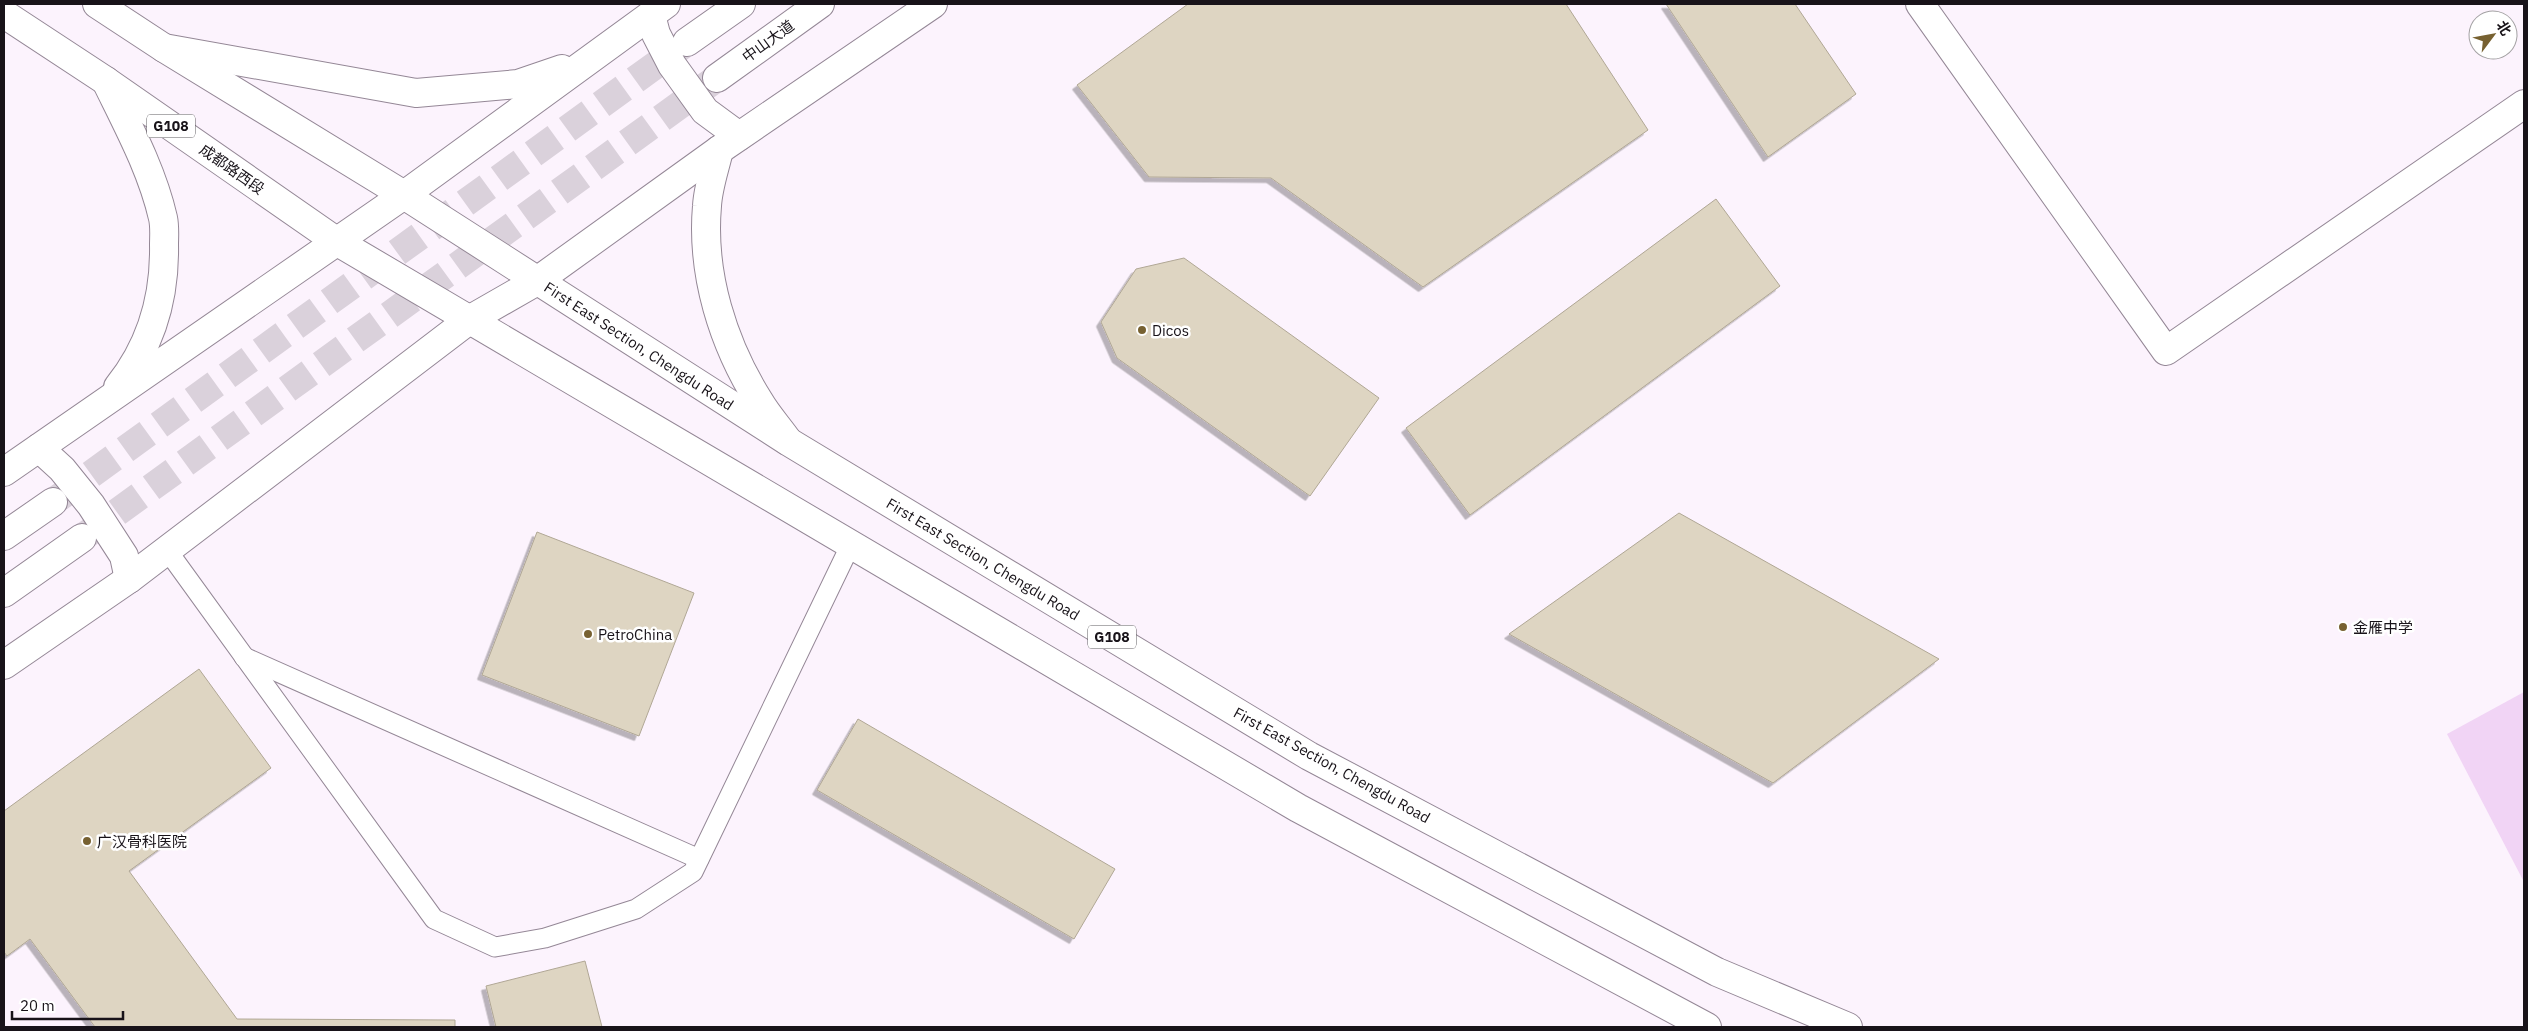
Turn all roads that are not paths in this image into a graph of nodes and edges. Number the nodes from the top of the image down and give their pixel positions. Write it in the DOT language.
graph roads {
  1 [pos="97,4"];
  2 [pos="740,4"];
  3 [pos="820,4"];
  4 [pos="933,4"];
  5 [pos="1920,4"];
  6 [pos="658,9"];
  7 [pos="4,14"];
  8 [pos="687,42"];
  9 [pos="164,48"];
  10 [pos="591,58"];
  11 [pos="717,78"];
  12 [pos="106,81"];
  13 [pos="2524,104"];
  14 [pos="729,143"];
  15 [pos="404,195"];
  16 [pos="336,241"];
  17 [pos="537,280"];
  18 [pos="469,320"];
  19 [pos="108,400"];
  20 [pos="789,442"];
  21 [pos="39,448"];
  22 [pos="4,472"];
  23 [pos="53,502"];
  24 [pos="4,536"];
  25 [pos="82,538"];
  26 [pos="851,544"];
  27 [pos="167,550"];
  28 [pos="130,579"];
  29 [pos="4,592"];
  30 [pos="243,656"];
  31 [pos="4,666"];
  32 [pos="699,859"];
  33 [pos="1707,1027"];
  34 [pos="1848,1027"];
  1 -- 9 [label="main road, G108"];
  2 -- 8 [label="main road"];
  3 -- 11 [label="main road, 中山大道"];
  4 -- 14 [label="main road"];
  5 -- 13 [label="main road"];
  6 -- 10 [label="main road"];
  6 -- 14 [label="main road"];
  7 -- 12 [label="main road, 成都路西段 / G108"];
  9 -- 10 [label="main road"];
  9 -- 15 [label="main road, G108"];
  10 -- 15 [label="main road"];
  12 -- 16 [label="main road, 成都路西段 / G108"];
  12 -- 19 [label="main road"];
  14 -- 17 [label="main road"];
  14 -- 20 [label="main road"];
  15 -- 16 [label="main road"];
  15 -- 17 [label="main road, First East Section, Chengdu Road / G108"];
  16 -- 18 [label="main road, G108"];
  16 -- 19 [label="main road"];
  17 -- 18 [label="main road"];
  17 -- 20 [label="main road, First East Section, Chengdu Road / G108"];
  18 -- 26 [label="main road, G108"];
  18 -- 27 [label="main road"];
  19 -- 21 [label="main road"];
  20 -- 34 [label="main road, First East Section, Chengdu Road / G108"];
  21 -- 22 [label="main road"];
  21 -- 28 [label="main road"];
  23 -- 24 [label="main road"];
  25 -- 29 [label="main road"];
  26 -- 32 [label="lane"];
  26 -- 33 [label="main road, G108"];
  27 -- 28 [label="main road"];
  27 -- 30 [label="lane"];
  28 -- 31 [label="main road"];
  30 -- 32 [label="lane"];
  30 -- 32 [label="lane"];
}
